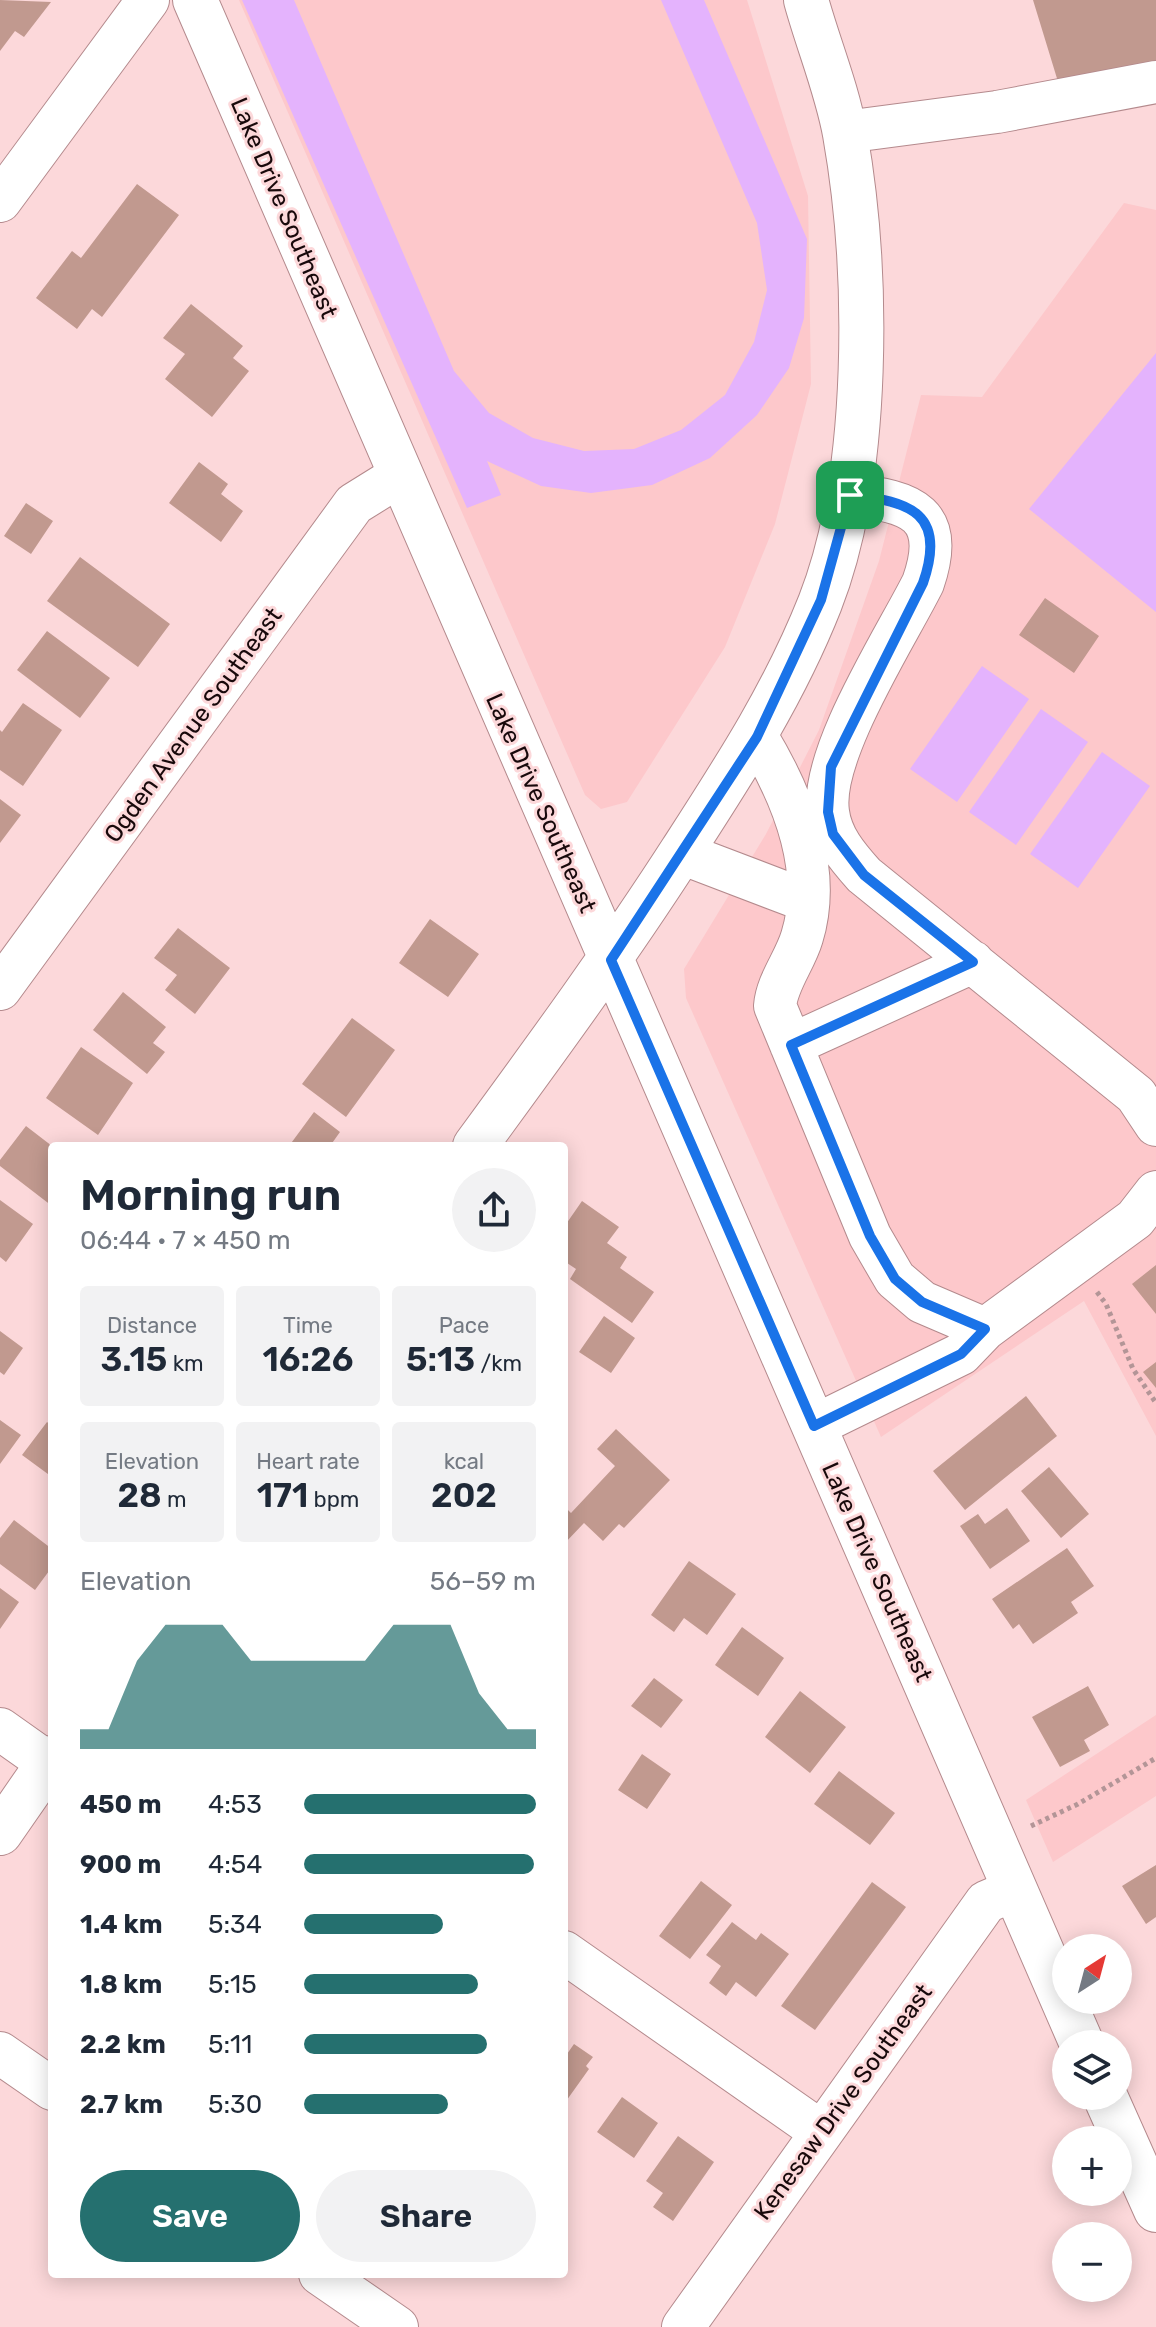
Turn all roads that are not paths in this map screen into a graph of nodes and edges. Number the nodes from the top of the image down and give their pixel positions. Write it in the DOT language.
graph roads {
  1 [pos="148,0"];
  2 [pos="195,0"];
  3 [pos="806,0"];
  4 [pos="1156,82"];
  5 [pos="845,132"];
  6 [pos="0,201"];
  7 [pos="399,476"];
  8 [pos="850,495"];
  9 [pos="757,737"];
  10 [pos="681,853"];
  11 [pos="807,901"];
  12 [pos="611,960"];
  13 [pos="973,962"];
  14 [pos="0,989"];
  15 [pos="791,1045"];
  16 [pos="1156,1125"];
  17 [pos="478,1142"];
  18 [pos="1156,1192"];
  19 [pos="985,1329"];
  20 [pos="814,1426"];
  21 [pos="0,1729"];
  22 [pos="48,1760"];
  23 [pos="48,1764"];
  24 [pos="0,1833"];
  25 [pos="1014,1890"];
  26 [pos="568,1955"];
  27 [pos="1076,2030"];
  28 [pos="0,2053"];
  29 [pos="48,2086"];
  30 [pos="1111,2110"];
  31 [pos="820,2131"];
  32 [pos="1156,2210"];
  33 [pos="326,2278"];
  34 [pos="397,2327"];
  35 [pos="683,2327"];
  1 -- 6 [label="street"];
  2 -- 7 [label="main road, Lake Drive Southeast"];
  3 -- 5 [label="main road"];
  4 -- 5 [label="street"];
  5 -- 8 [label="main road"];
  7 -- 12 [label="main road, Lake Drive Southeast"];
  7 -- 14 [label="street, Ogden Avenue Southeast"];
  8 -- 9 [label="main road"];
  8 -- 13 [label="street"];
  9 -- 10 [label="main road"];
  9 -- 11 [label="street"];
  10 -- 11 [label="street"];
  10 -- 12 [label="main road"];
  11 -- 15 [label="street"];
  12 -- 17 [label="main road"];
  12 -- 20 [label="main road, Lake Drive Southeast"];
  13 -- 15 [label="street"];
  13 -- 16 [label="street"];
  15 -- 19 [label="street"];
  18 -- 19 [label="street"];
  19 -- 20 [label="street"];
  20 -- 25 [label="main road, Lake Drive Southeast"];
  21 -- 22 [label="street"];
  23 -- 24 [label="main road"];
  25 -- 27 [label="main road, Lake Drive Southeast"];
  25 -- 31 [label="street, Kenesaw Drive Southeast"];
  26 -- 31 [label="street"];
  28 -- 29 [label="street"];
  30 -- 32 [label="main road"];
  31 -- 35 [label="street, Kenesaw Drive Southeast"];
  33 -- 34 [label="street"];
}
